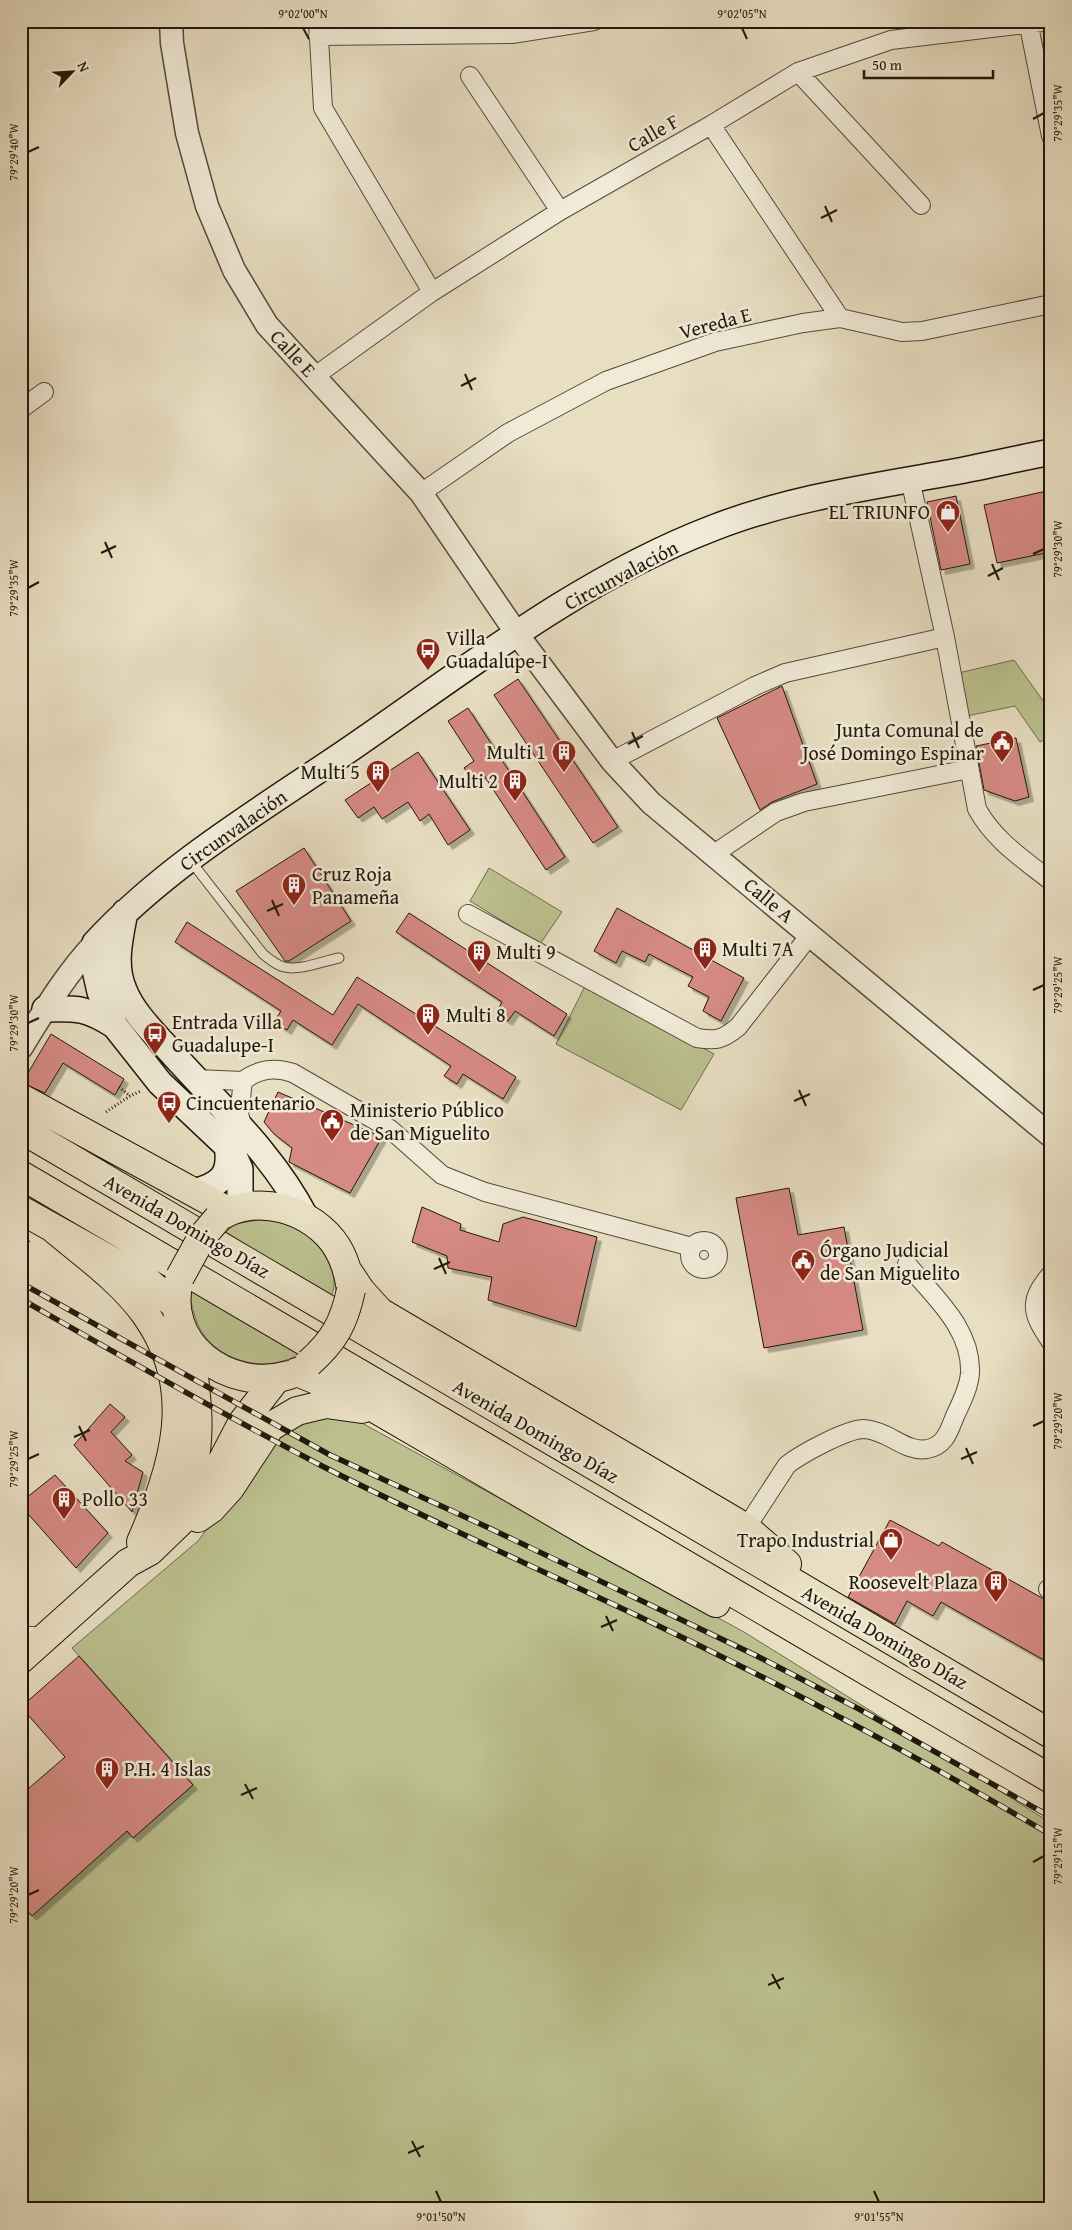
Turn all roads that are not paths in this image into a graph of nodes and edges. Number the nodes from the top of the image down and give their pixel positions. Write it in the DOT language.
graph roads {
  1 [pos="171,21"];
  2 [pos="594,21"];
  3 [pos="1028,22"];
  4 [pos="1051,22"];
  5 [pos="318,29"];
  6 [pos="798,72"];
  7 [pos="470,76"];
  8 [pos="711,125"];
  9 [pos="1051,136"];
  10 [pos="921,205"];
  11 [pos="560,211"];
  12 [pos="432,292"];
  13 [pos="1051,304"];
  14 [pos="840,318"];
  15 [pos="315,376"];
  16 [pos="44,392"];
  17 [pos="21,409"];
  18 [pos="1051,452"];
  19 [pos="910,479"];
  20 [pos="421,493"];
  21 [pos="518,634"];
  22 [pos="945,637"];
  23 [pos="612,761"];
  24 [pos="969,769"];
  25 [pos="714,854"];
  26 [pos="190,860"];
  27 [pos="1051,881"];
  28 [pos="125,912"];
  29 [pos="468,914"];
  30 [pos="810,935"];
  31 [pos="95,943"];
  32 [pos="339,958"];
  33 [pos="45,1009"];
  34 [pos="115,1026"];
  35 [pos="21,1048"];
  36 [pos="196,1079"];
  37 [pos="243,1081"];
  38 [pos="21,1098"];
  39 [pos="21,1129"];
  40 [pos="235,1136"];
  41 [pos="1051,1136"];
  42 [pos="21,1175"];
  43 [pos="192,1192"];
  44 [pos="21,1210"];
  45 [pos="229,1212"];
  46 [pos="306,1218"];
  47 [pos="54,1229"];
  48 [pos="692,1246"];
  49 [pos="907,1264"];
  50 [pos="1051,1274"];
  51 [pos="350,1282"];
  52 [pos="176,1306"];
  53 [pos="1051,1342"];
  54 [pos="190,1343"];
  55 [pos="294,1371"];
  56 [pos="391,1419"];
  57 [pos="746,1528"];
  58 [pos="140,1552"];
  59 [pos="837,1608"];
  60 [pos="21,1631"];
  61 [pos="52,1632"];
  62 [pos="21,1659"];
  63 [pos="898,1688"];
  64 [pos="1051,1734"];
  65 [pos="1051,1779"];
  1 -- 15 [label="street, Calle E"];
  2 -- 5 [label="street"];
  3 -- 4 [label="street, Calle F"];
  3 -- 6 [label="street, Calle F"];
  3 -- 9 [label="street"];
  5 -- 12 [label="street"];
  6 -- 8 [label="street, Calle F"];
  6 -- 10 [label="street"];
  7 -- 11 [label="street"];
  8 -- 11 [label="street, Calle F"];
  8 -- 14 [label="street"];
  11 -- 12 [label="street, Calle F"];
  12 -- 15 [label="street, Calle F"];
  13 -- 14 [label="street, Vereda E"];
  14 -- 20 [label="street, Vereda E"];
  15 -- 20 [label="street, Calle E"];
  16 -- 17 [label="street"];
  18 -- 19 [label="main road, Circunvalación"];
  19 -- 21 [label="main road, Circunvalación"];
  19 -- 22 [label="street"];
  20 -- 21 [label="street, Calle E"];
  21 -- 23 [label="street, Calle A"];
  21 -- 26 [label="main road, Circunvalación"];
  22 -- 23 [label="street"];
  22 -- 24 [label="street"];
  23 -- 25 [label="street, Calle A"];
  24 -- 25 [label="street"];
  24 -- 27 [label="street"];
  25 -- 30 [label="street, Calle A"];
  26 -- 28 [label="main road, Circunvalación"];
  26 -- 32 [label="lane"];
  28 -- 31 [label="main road, Circunvalación"];
  28 -- 36 [label="main road"];
  29 -- 30 [label="street"];
  30 -- 41 [label="street, Calle A"];
  31 -- 33 [label="street, Circunvalación"];
  31 -- 34 [label="main road"];
  33 -- 34 [label="main road"];
  33 -- 35 [label="street, Circunvalación"];
  34 -- 40 [label="main road"];
  36 -- 37 [label="street"];
  36 -- 40 [label="main road"];
  37 -- 40 [label="street"];
  37 -- 48 [label="street"];
  38 -- 43 [label="main road"];
  39 -- 59 [label="main road, Avenida Domingo Díaz"];
  40 -- 43 [label="main road"];
  40 -- 45 [label="main road"];
  40 -- 46 [label="main road"];
  42 -- 63 [label="main road, Avenida Domingo Díaz"];
  43 -- 45 [label="main road"];
  44 -- 47 [label="main road"];
  45 -- 46 [label="main road"];
  45 -- 52 [label="main road, bridge"];
  46 -- 51 [label="main road"];
  47 -- 52 [label="main road"];
  47 -- 58 [label="main road"];
  49 -- 57 [label="street"];
  50 -- 53 [label="street"];
  51 -- 55 [label="main road, bridge"];
  51 -- 57 [label="main road"];
  52 -- 54 [label="main road"];
  54 -- 55 [label="main road"];
  54 -- 58 [label="main road"];
  55 -- 56 [label="main road"];
  55 -- 58 [label="main road"];
  56 -- 58 [label="main road"];
  56 -- 63 [label="main road"];
  57 -- 59 [label="main road"];
  58 -- 61 [label="main road"];
  59 -- 64 [label="main road, Avenida Domingo Díaz"];
  60 -- 61 [label="lane"];
  61 -- 62 [label="main road"];
  63 -- 65 [label="main road, Avenida Domingo Díaz"];
}
